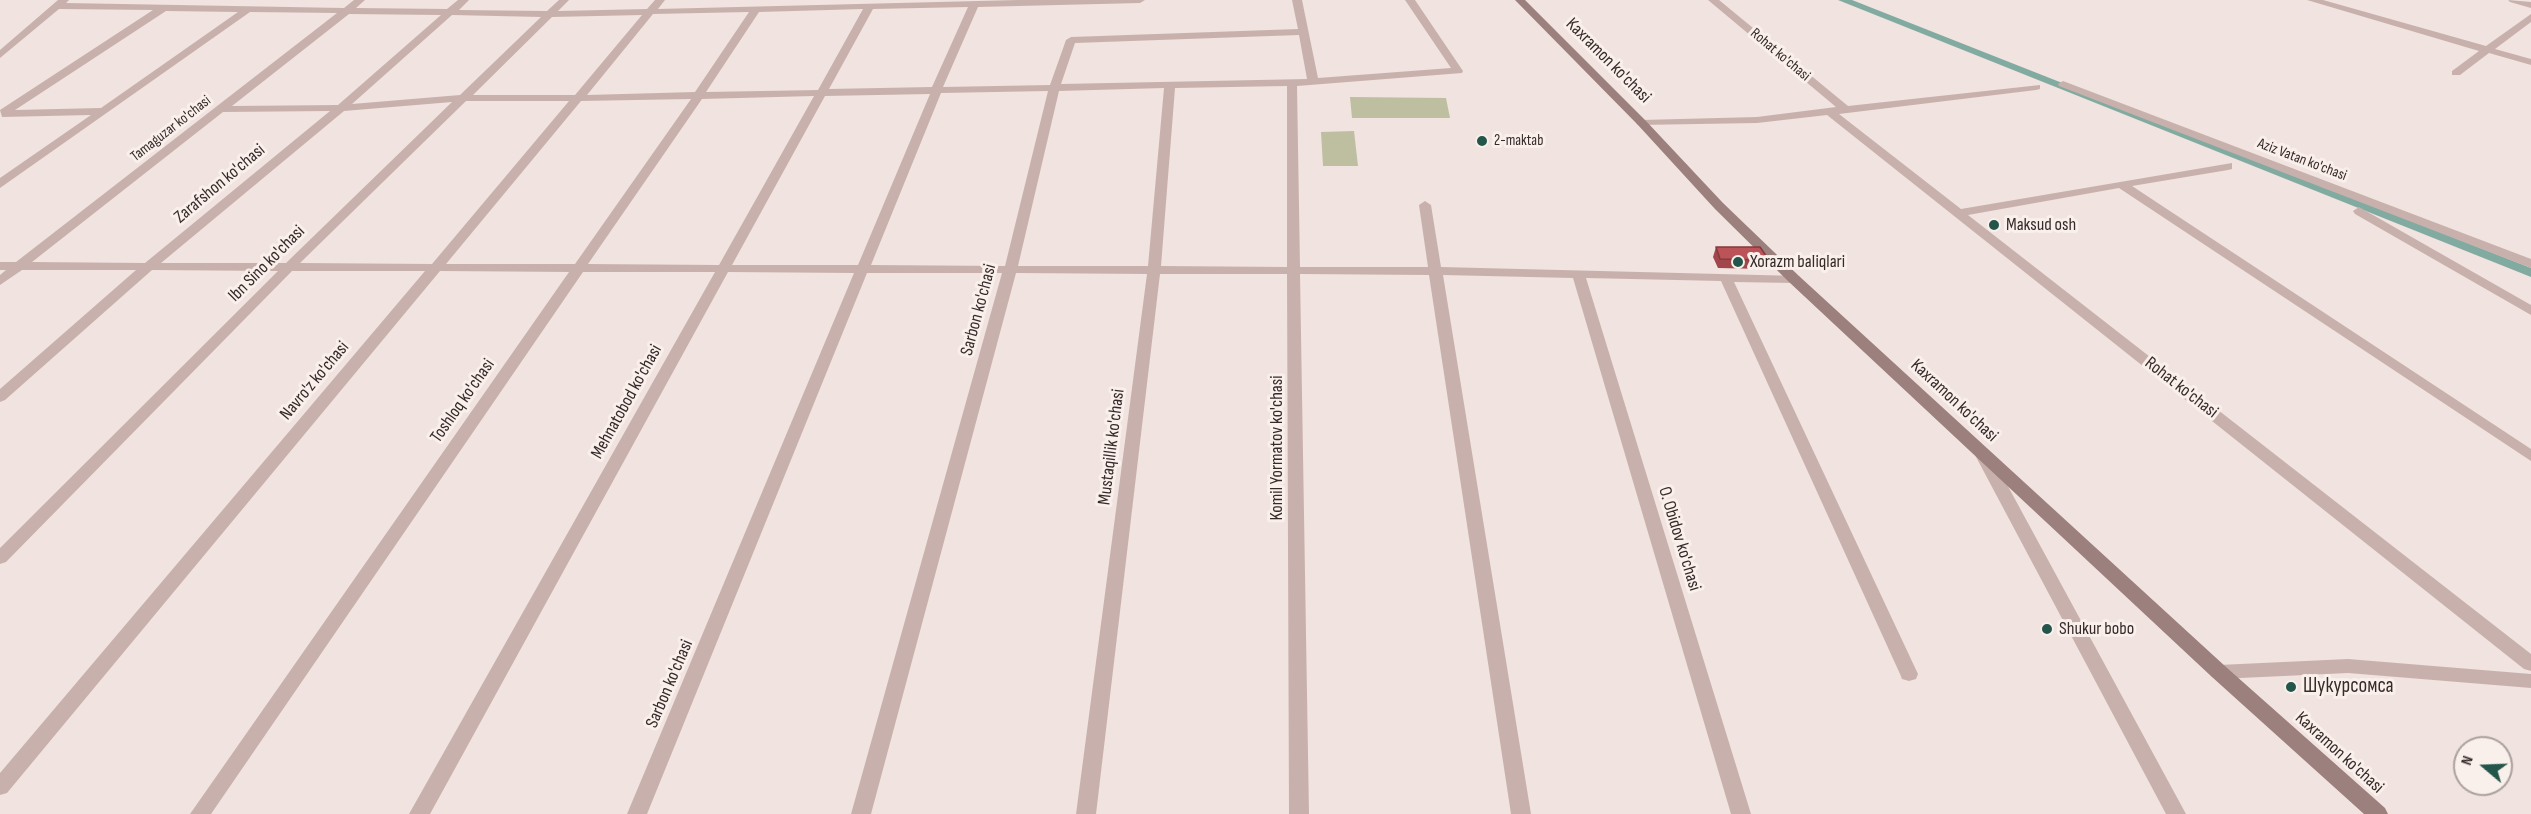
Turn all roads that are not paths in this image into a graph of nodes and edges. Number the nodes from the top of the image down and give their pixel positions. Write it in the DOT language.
graph roads {
  1 [pos="360,0"];
  2 [pos="464,0"];
  3 [pos="564,0"];
  4 [pos="660,0"];
  5 [pos="1140,0"];
  6 [pos="1297,0"];
  7 [pos="1410,0"];
  8 [pos="1520,0"];
  9 [pos="1713,0"];
  10 [pos="2312,0"];
  11 [pos="2513,0"];
  12 [pos="61,3"];
  13 [pos="974,4"];
  14 [pos="2531,5"];
  15 [pos="165,8"];
  16 [pos="869,8"];
  17 [pos="248,9"];
  18 [pos="756,9"];
  19 [pos="347,10"];
  20 [pos="650,12"];
  21 [pos="451,13"];
  22 [pos="550,14"];
  23 [pos="2531,17"];
  24 [pos="1304,32"];
  25 [pos="2487,49"];
  26 [pos="0,55"];
  27 [pos="2531,62"];
  28 [pos="2456,74"];
  29 [pos="1292,82"];
  30 [pos="1313,82"];
  31 [pos="2063,84"];
  32 [pos="1170,85"];
  33 [pos="1055,86"];
  34 [pos="2036,87"];
  35 [pos="937,89"];
  36 [pos="823,91"];
  37 [pos="699,95"];
  38 [pos="465,98"];
  39 [pos="580,98"];
  40 [pos="341,108"];
  41 [pos="222,109"];
  42 [pos="103,111"];
  43 [pos="1847,111"];
  44 [pos="1831,113"];
  45 [pos="1,114"];
  46 [pos="1642,123"];
  47 [pos="2228,166"];
  48 [pos="0,184"];
  49 [pos="2122,185"];
  50 [pos="1425,205"];
  51 [pos="2359,211"];
  52 [pos="1957,213"];
  53 [pos="2531,264"];
  54 [pos="0,266"];
  55 [pos="19,266"];
  56 [pos="290,266"];
  57 [pos="148,267"];
  58 [pos="436,267"];
  59 [pos="580,267"];
  60 [pos="724,269"];
  61 [pos="863,270"];
  62 [pos="1010,270"];
  63 [pos="1154,271"];
  64 [pos="1435,271"];
  65 [pos="1295,272"];
  66 [pos="1579,276"];
  67 [pos="1726,278"];
  68 [pos="1794,279"];
  69 [pos="0,281"];
  70 [pos="2531,311"];
  71 [pos="0,397"];
  72 [pos="1983,454"];
  73 [pos="2531,456"];
  74 [pos="0,558"];
  75 [pos="2531,664"];
  76 [pos="2219,672"];
  77 [pos="1909,674"];
  78 [pos="2531,681"];
  79 [pos="0,787"];
  80 [pos="200,814"];
  81 [pos="419,814"];
  82 [pos="637,814"];
  83 [pos="861,814"];
  84 [pos="1086,814"];
  85 [pos="1299,814"];
  86 [pos="1521,814"];
  87 [pos="1740,814"];
  88 [pos="2176,814"];
  89 [pos="2378,814"];
  1 -- 19 [label="street, Tamaguzar ko'chasi"];
  2 -- 21 [label="street, Zarafshon ko'chasi"];
  3 -- 22 [label="street, Ibn Sino ko'chasi"];
  4 -- 20 [label="street, Navro'z ko'chasi"];
  5 -- 13 [label="street"];
  6 -- 24 [label="street"];
  7 -- 30 [label="street"];
  8 -- 46 [label="street, Kaxramon ko'chasi"];
  9 -- 43 [label="street, Rohat ko'chasi"];
  10 -- 25 [label="street"];
  11 -- 14 [label="street"];
  12 -- 15 [label="street"];
  12 -- 26 [label="street"];
  13 -- 16 [label="street"];
  13 -- 35 [label="street, Sarbon ko'chasi"];
  15 -- 17 [label="street"];
  15 -- 45 [label="street"];
  16 -- 18 [label="street"];
  16 -- 36 [label="street, Mehnatobod ko'chasi"];
  17 -- 19 [label="street"];
  17 -- 42 [label="street"];
  18 -- 20 [label="street"];
  18 -- 37 [label="street, Toshloq ko'chasi"];
  19 -- 21 [label="street"];
  19 -- 41 [label="street, Tamaguzar ko'chasi"];
  20 -- 22 [label="street"];
  20 -- 39 [label="street, Navro'z ko'chasi"];
  21 -- 22 [label="street"];
  21 -- 40 [label="street, Zarafshon ko'chasi"];
  22 -- 38 [label="street, Ibn Sino ko'chasi"];
  23 -- 25 [label="street"];
  24 -- 30 [label="street"];
  24 -- 33 [label="street, Sarbon ko'chasi"];
  25 -- 27 [label="street"];
  25 -- 28 [label="street"];
  29 -- 30 [label="street"];
  29 -- 32 [label="street"];
  29 -- 65 [label="street, Komil Yormatov ko'chasi"];
  31 -- 53 [label="street, Aziz Vatan ko'chasi"];
  32 -- 33 [label="street"];
  32 -- 63 [label="street, Mustaqillik ko'chasi"];
  33 -- 35 [label="street"];
  33 -- 62 [label="street, Sarbon ko'chasi"];
  34 -- 43 [label="street"];
  35 -- 36 [label="street"];
  35 -- 61 [label="street, Sarbon ko'chasi"];
  36 -- 37 [label="street"];
  36 -- 60 [label="street, Mehnatobod ko'chasi"];
  37 -- 39 [label="street"];
  37 -- 59 [label="street, Toshloq ko'chasi"];
  38 -- 39 [label="street"];
  38 -- 40 [label="street"];
  38 -- 56 [label="street, Ibn Sino ko'chasi"];
  39 -- 58 [label="street, Navro'z ko'chasi"];
  40 -- 41 [label="street"];
  40 -- 57 [label="street, Zarafshon ko'chasi"];
  41 -- 55 [label="street, Tamaguzar ko'chasi"];
  42 -- 45 [label="street"];
  42 -- 48 [label="street"];
  43 -- 44 [label="street"];
  44 -- 46 [label="street"];
  44 -- 52 [label="street, Rohat ko'chasi"];
  46 -- 68 [label="street, Kaxramon ko'chasi"];
  47 -- 49 [label="street"];
  49 -- 52 [label="street"];
  49 -- 73 [label="street"];
  50 -- 64 [label="street"];
  51 -- 70 [label="street"];
  52 -- 75 [label="street, Rohat ko'chasi"];
  54 -- 55 [label="street"];
  55 -- 57 [label="street"];
  55 -- 69 [label="street, Tamaguzar ko'chasi"];
  56 -- 57 [label="street"];
  56 -- 58 [label="street"];
  56 -- 74 [label="street, Ibn Sino ko'chasi"];
  57 -- 71 [label="street, Zarafshon ko'chasi"];
  58 -- 59 [label="street"];
  58 -- 79 [label="street, Navro'z ko'chasi"];
  59 -- 60 [label="street"];
  59 -- 80 [label="street, Toshloq ko'chasi"];
  60 -- 61 [label="street"];
  60 -- 81 [label="street, Mehnatobod ko'chasi"];
  61 -- 62 [label="street"];
  61 -- 82 [label="street, Sarbon ko'chasi"];
  62 -- 63 [label="street"];
  62 -- 83 [label="street, Sarbon ko'chasi"];
  63 -- 65 [label="street"];
  63 -- 84 [label="street, Mustaqillik ko'chasi"];
  64 -- 65 [label="street"];
  64 -- 66 [label="street"];
  64 -- 86 [label="street"];
  65 -- 85 [label="street, Komil Yormatov ko'chasi"];
  66 -- 67 [label="street"];
  66 -- 87 [label="street, O. Obidov ko'chasi"];
  67 -- 68 [label="street"];
  67 -- 77 [label="street"];
  68 -- 72 [label="street, Kaxramon ko'chasi"];
  72 -- 76 [label="street, Kaxramon ko'chasi"];
  72 -- 88 [label="street"];
  76 -- 78 [label="street"];
  76 -- 89 [label="street, Kaxramon ko'chasi"];
}
